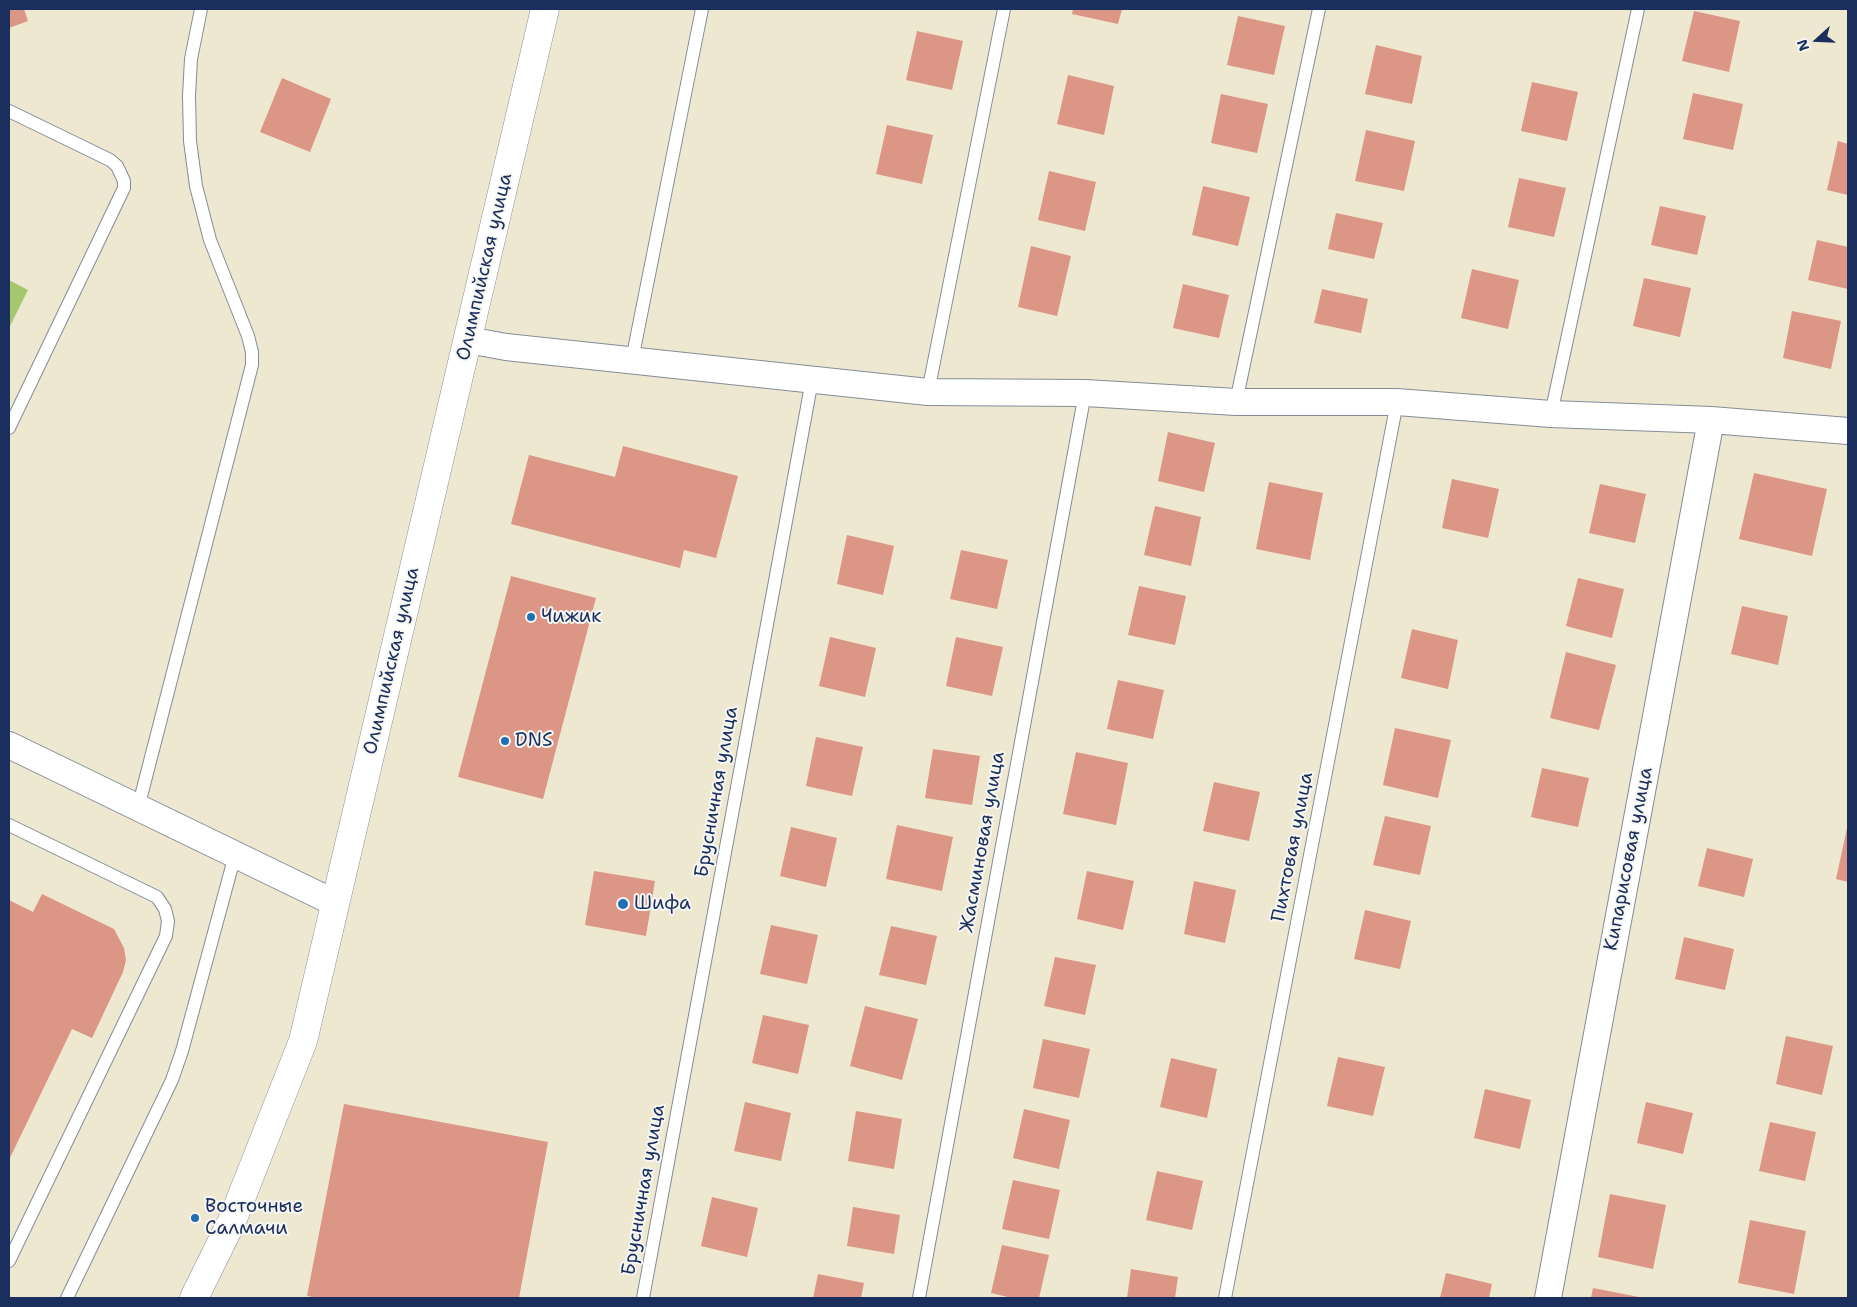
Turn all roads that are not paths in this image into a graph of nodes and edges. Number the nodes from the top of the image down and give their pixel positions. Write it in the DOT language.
graph roads {
  1 [pos="201,9"];
  2 [pos="545,9"];
  3 [pos="702,9"];
  4 [pos="1004,9"];
  5 [pos="1319,9"];
  6 [pos="1638,9"];
  7 [pos="9,111"];
  8 [pos="468,340"];
  9 [pos="632,360"];
  10 [pos="812,380"];
  11 [pos="928,392"];
  12 [pos="1085,393"];
  13 [pos="1236,402"];
  14 [pos="1397,402"];
  15 [pos="1551,414"];
  16 [pos="1711,420"];
  17 [pos="9,428"];
  18 [pos="1848,431"];
  19 [pos="9,746"];
  20 [pos="138,808"];
  21 [pos="9,825"];
  22 [pos="235,855"];
  23 [pos="335,903"];
  24 [pos="9,1261"];
  25 [pos="67,1298"];
  26 [pos="194,1298"];
  27 [pos="643,1298"];
  28 [pos="919,1298"];
  29 [pos="1225,1298"];
  30 [pos="1548,1298"];
  1 -- 20 [label="lane"];
  2 -- 8 [label="street, Олимпийская улица"];
  3 -- 9 [label="lane"];
  4 -- 11 [label="lane"];
  5 -- 13 [label="lane"];
  6 -- 15 [label="lane"];
  7 -- 17 [label="lane"];
  8 -- 9 [label="street"];
  8 -- 23 [label="street, Олимпийская улица"];
  9 -- 10 [label="street"];
  10 -- 11 [label="street"];
  10 -- 27 [label="lane, Брусничная улица"];
  11 -- 12 [label="street"];
  12 -- 13 [label="street"];
  12 -- 28 [label="lane, Жасминовая улица"];
  13 -- 14 [label="street"];
  14 -- 15 [label="street"];
  14 -- 29 [label="lane, Пихтовая улица"];
  15 -- 16 [label="street"];
  16 -- 18 [label="street"];
  16 -- 30 [label="street, Кипарисовая улица"];
  19 -- 20 [label="street"];
  20 -- 22 [label="street"];
  21 -- 24 [label="lane"];
  22 -- 23 [label="street"];
  22 -- 25 [label="lane"];
  23 -- 26 [label="street, Олимпийская улица"];
}
